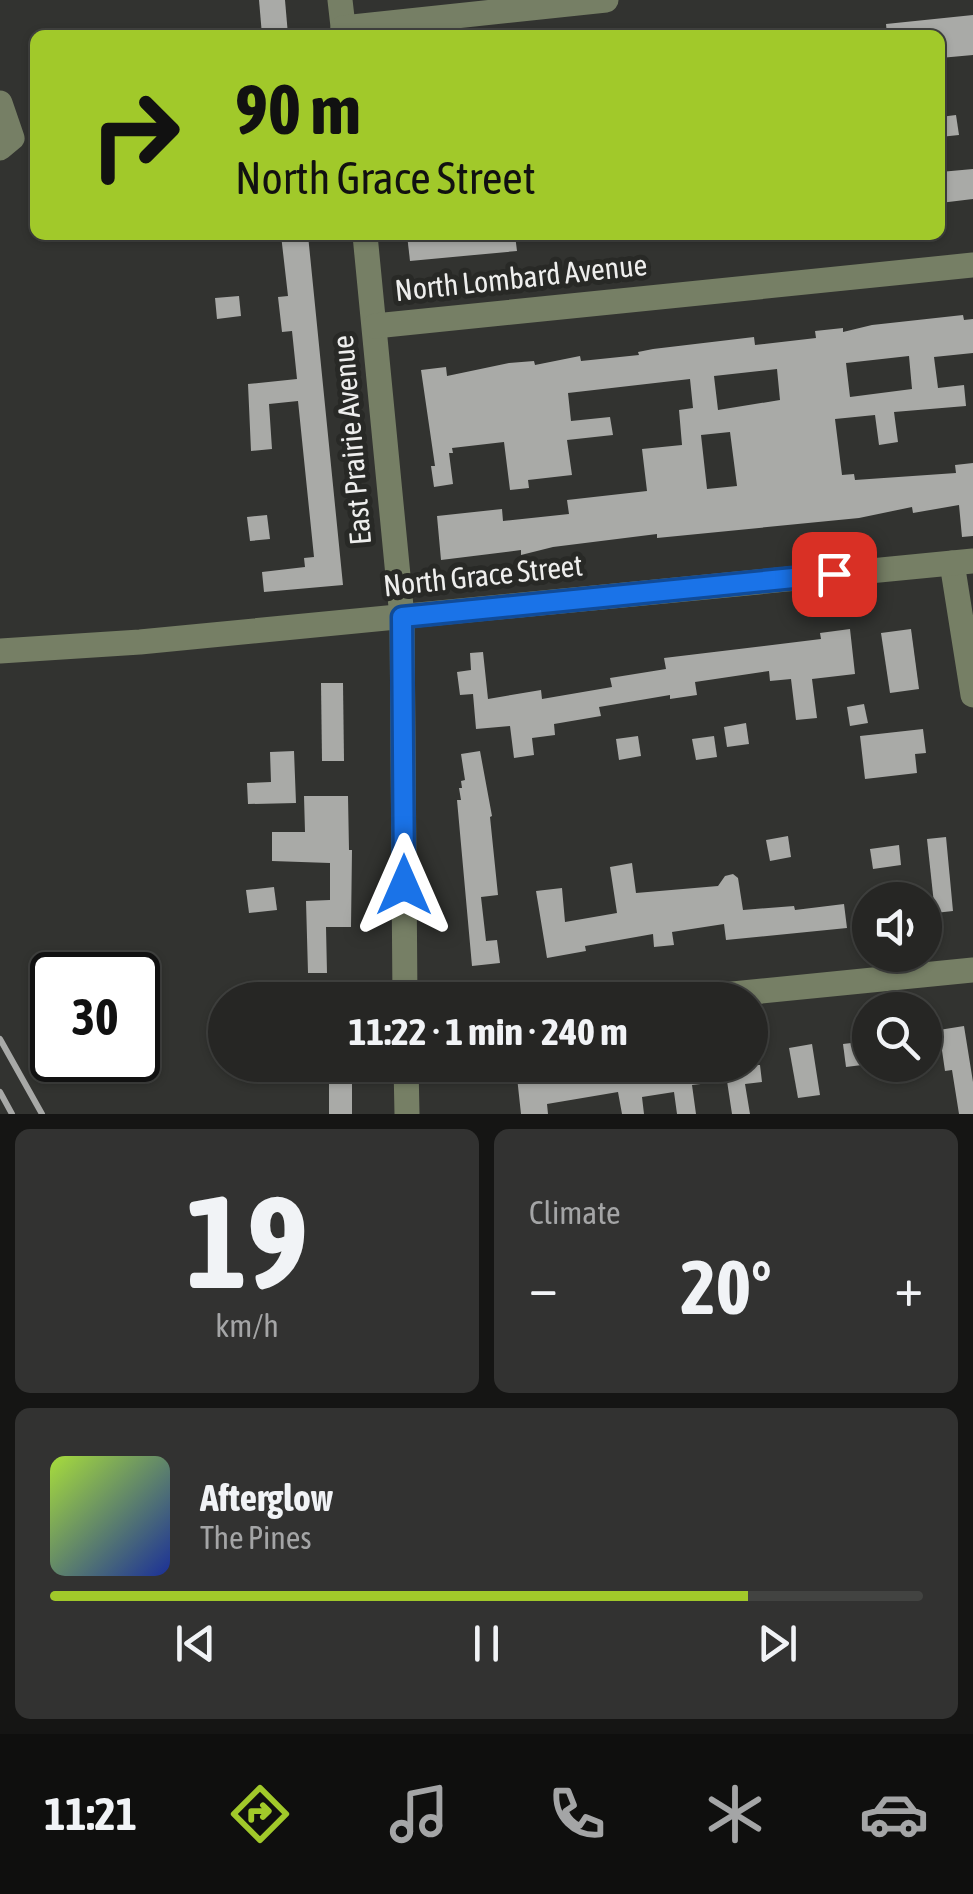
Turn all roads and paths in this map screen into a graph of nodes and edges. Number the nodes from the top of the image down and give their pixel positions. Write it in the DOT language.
graph roads {
  1 [pos="340,0"];
  2 [pos="606,0"];
  3 [pos="343,30"];
  4 [pos="351,30"];
  5 [pos="0,103"];
  6 [pos="0,148"];
  7 [pos="366,240"];
  8 [pos="973,264"];
  9 [pos="375,326"];
  10 [pos="963,562"];
  11 [pos="402,617"];
  12 [pos="0,651"];
  13 [pos="973,695"];
  14 [pos="973,970"];
  15 [pos="405,982"];
  16 [pos="768,990"];
  17 [pos="406,1082"];
  18 [pos="407,1114"];
  1 -- 3 [label="street"];
  2 -- 4 [label="street"];
  5 -- 6 [label="street"];
  7 -- 9 [label="street, East Prairie Avenue"];
  8 -- 9 [label="street, North Lombard Avenue"];
  9 -- 11 [label="street, East Prairie Avenue"];
  10 -- 11 [label="street, North Grace Street"];
  10 -- 13 [label="street"];
  11 -- 12 [label="street, North Grace Street"];
  11 -- 15 [label="street, East Prairie Avenue"];
  14 -- 16 [label="street"];
  17 -- 18 [label="street"];
}
